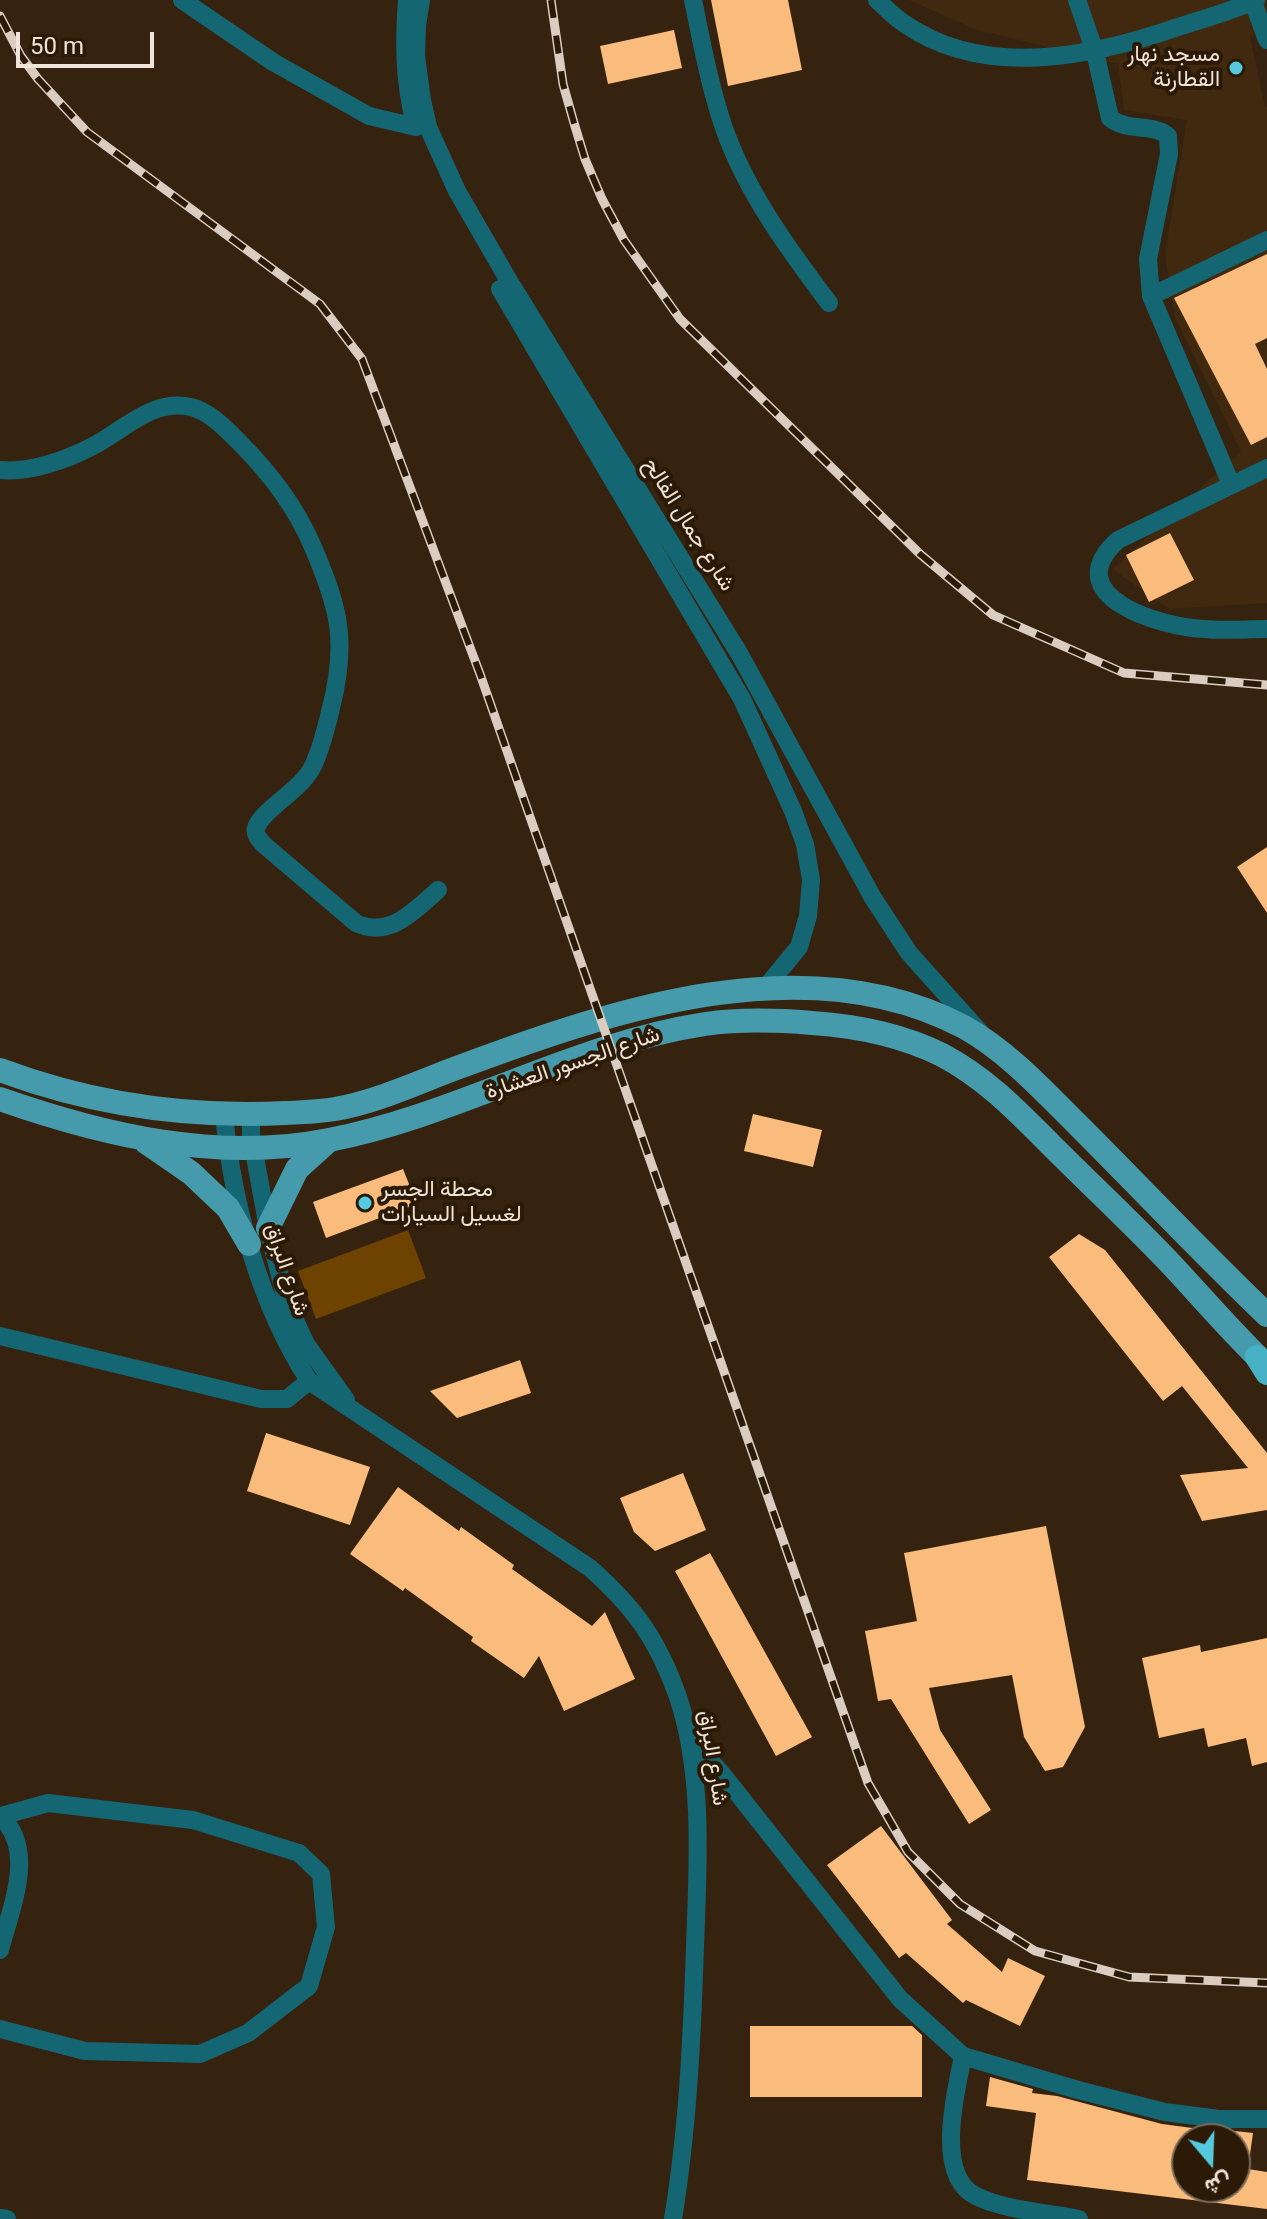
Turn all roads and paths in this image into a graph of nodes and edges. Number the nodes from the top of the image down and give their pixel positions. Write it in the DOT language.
graph roads {
  1 [pos="182,0"];
  2 [pos="407,0"];
  3 [pos="421,0"];
  4 [pos="693,0"];
  5 [pos="877,0"];
  6 [pos="1077,0"];
  7 [pos="1254,1"];
  8 [pos="1267,40"];
  9 [pos="1095,52"];
  10 [pos="416,127"];
  11 [pos="1267,240"];
  12 [pos="1151,296"];
  13 [pos="829,303"];
  14 [pos="1267,468"];
  15 [pos="0,470"];
  16 [pos="1231,484"];
  17 [pos="1267,629"];
  18 [pos="438,890"];
  19 [pos="766,987"];
  20 [pos="991,1046"];
  21 [pos="0,1070"];
  22 [pos="0,1099"];
  23 [pos="224,1115"];
  24 [pos="251,1115"];
  25 [pos="144,1140"];
  26 [pos="328,1141"];
  27 [pos="254,1148"];
  28 [pos="227,1149"];
  29 [pos="268,1228"];
  30 [pos="249,1244"];
  31 [pos="1267,1315"];
  32 [pos="0,1336"];
  33 [pos="1264,1365"];
  34 [pos="309,1381"];
  35 [pos="354,1412"];
  36 [pos="689,1737"];
  37 [pos="0,1816"];
  38 [pos="0,1950"];
  39 [pos="0,2029"];
  40 [pos="963,2056"];
  41 [pos="1267,2119"];
  42 [pos="0,2218"];
  43 [pos="7,2219"];
  44 [pos="673,2219"];
  45 [pos="1079,2219"];
  1 -- 10 [label="street"];
  2 -- 10 [label="street, شارع جمال الفالح"];
  3 -- 20 [label="street, شارع جمال الفالح"];
  4 -- 13 [label="street"];
  5 -- 9 [label="street"];
  6 -- 9 [label="street"];
  7 -- 8 [label="street"];
  7 -- 9 [label="street"];
  9 -- 12 [label="street"];
  10 -- 19 [label="street, شارع جمال الفالح"];
  11 -- 12 [label="street"];
  12 -- 16 [label="street"];
  14 -- 16 [label="street"];
  15 -- 18 [label="street"];
  16 -- 17 [label="street"];
  19 -- 20 [label="main road, شارع الجسور العشارة"];
  19 -- 24 [label="main road, شارع الجسور العشارة"];
  20 -- 31 [label="main road, شارع الجسور العشارة"];
  21 -- 23 [label="main road, شارع الجسور العشارة"];
  22 -- 25 [label="main road, شارع الجسور العشارة"];
  23 -- 24 [label="main road, شارع الجسور العشارة"];
  23 -- 28 [label="street, شارع البراق"];
  24 -- 27 [label="street, شارع البراق"];
  25 -- 28 [label="main road, شارع الجسور العشارة"];
  25 -- 30 [label="main road"];
  26 -- 27 [label="main road, شارع الجسور العشارة"];
  26 -- 29 [label="main road"];
  26 -- 33 [label="main road, شارع الجسور العشارة"];
  27 -- 28 [label="main road, شارع الجسور العشارة"];
  27 -- 29 [label="street, شارع البراق"];
  28 -- 30 [label="street, شارع البراق"];
  29 -- 35 [label="street, شارع البراق"];
  30 -- 34 [label="street, شارع البراق"];
  32 -- 34 [label="street"];
  34 -- 35 [label="street, شارع البراق"];
  35 -- 36 [label="street, شارع البراق"];
  36 -- 40 [label="street"];
  36 -- 44 [label="street, شارع البراق"];
  37 -- 38 [label="street"];
  37 -- 39 [label="street"];
  40 -- 41 [label="street"];
  40 -- 45 [label="street"];
  42 -- 43 [label="street"];
}
